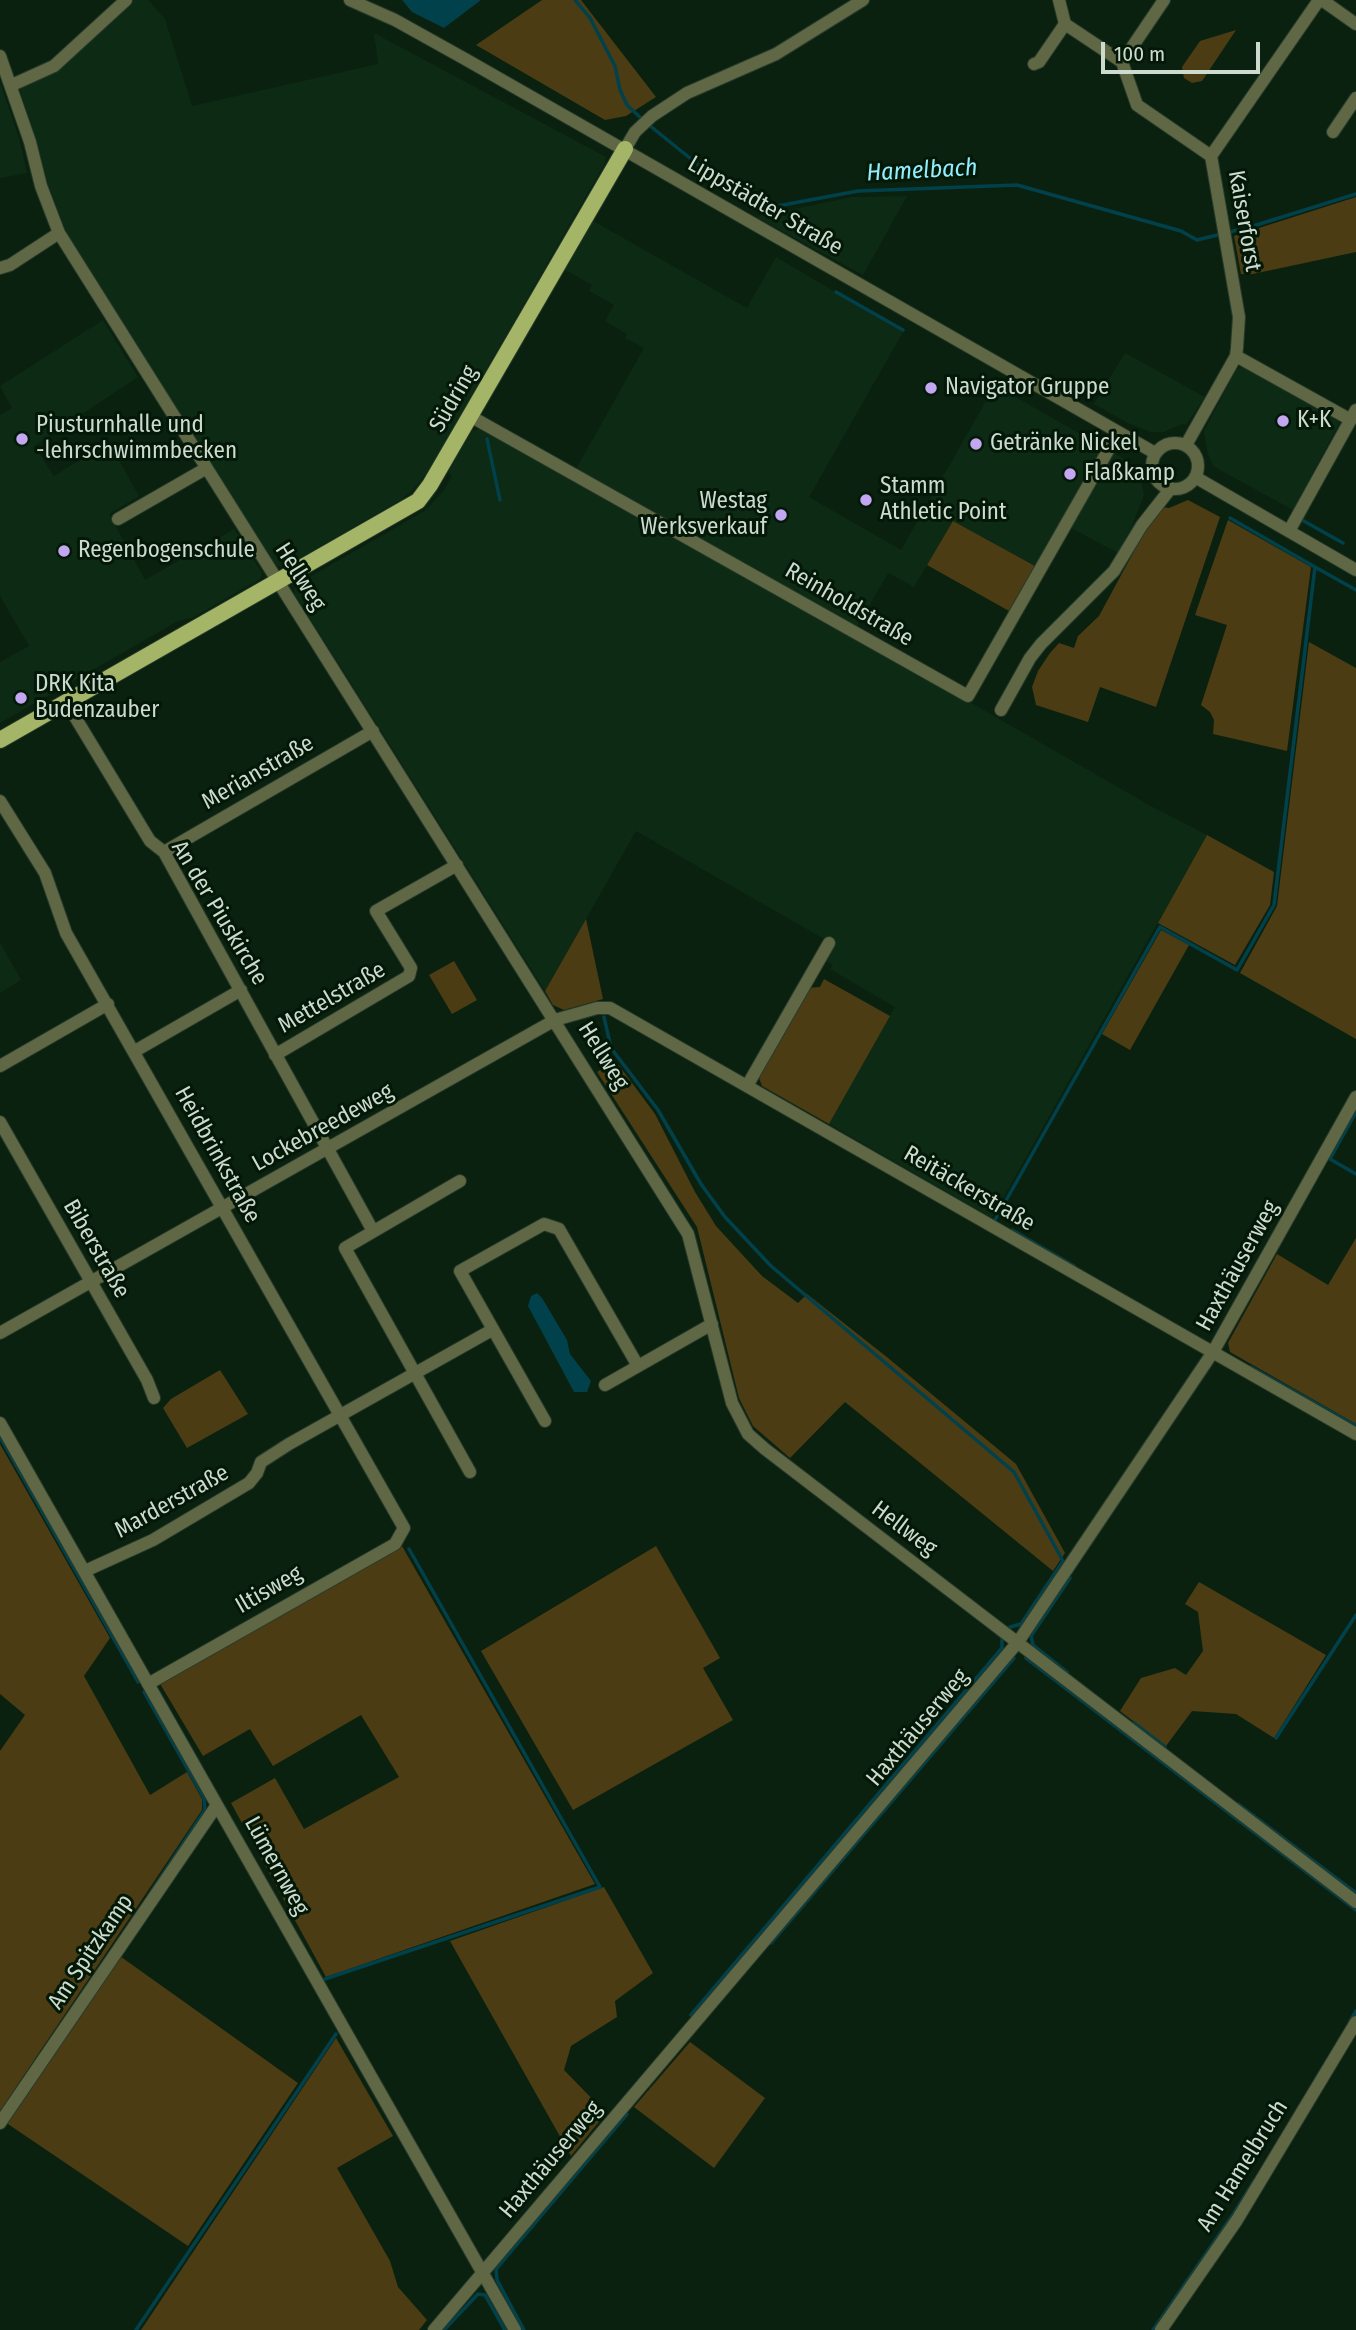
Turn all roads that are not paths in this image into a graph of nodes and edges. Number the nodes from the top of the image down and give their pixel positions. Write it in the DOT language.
graph roads {
  1 [pos="126,0"];
  2 [pos="350,0"];
  3 [pos="863,0"];
  4 [pos="1059,0"];
  5 [pos="1164,0"];
  6 [pos="1320,0"];
  7 [pos="370,4"];
  8 [pos="1065,24"];
  9 [pos="1356,24"];
  10 [pos="0,56"];
  11 [pos="1122,62"];
  12 [pos="1034,64"];
  13 [pos="12,85"];
  14 [pos="1356,98"];
  15 [pos="1333,132"];
  16 [pos="625,149"];
  17 [pos="1211,156"];
  18 [pos="59,233"];
  19 [pos="0,268"];
  20 [pos="1236,356"];
  21 [pos="1353,415"];
  22 [pos="470,416"];
  23 [pos="1118,433"];
  24 [pos="1186,445"];
  25 [pos="1155,453"];
  26 [pos="205,469"];
  27 [pos="1195,477"];
  28 [pos="1158,481"];
  29 [pos="1171,488"];
  30 [pos="118,519"];
  31 [pos="1142,525"];
  32 [pos="1289,531"];
  33 [pos="1356,570"];
  34 [pos="278,582"];
  35 [pos="66,702"];
  36 [pos="1001,710"];
  37 [pos="373,730"];
  38 [pos="0,740"];
  39 [pos="0,800"];
  40 [pos="164,852"];
  41 [pos="457,865"];
  42 [pos="829,943"];
  43 [pos="241,990"];
  44 [pos="108,1004"];
  45 [pos="555,1020"];
  46 [pos="135,1051"];
  47 [pos="275,1055"];
  48 [pos="0,1066"];
  49 [pos="747,1086"];
  50 [pos="1356,1097"];
  51 [pos="0,1122"];
  52 [pos="327,1150"];
  53 [pos="460,1181"];
  54 [pos="222,1208"];
  55 [pos="373,1231"];
  56 [pos="90,1281"];
  57 [pos="712,1324"];
  58 [pos="492,1330"];
  59 [pos="0,1332"];
  60 [pos="1213,1352"];
  61 [pos="638,1366"];
  62 [pos="416,1373"];
  63 [pos="605,1385"];
  64 [pos="154,1398"];
  65 [pos="340,1416"];
  66 [pos="545,1421"];
  67 [pos="0,1423"];
  68 [pos="1356,1433"];
  69 [pos="470,1472"];
  70 [pos="404,1528"];
  71 [pos="85,1571"];
  72 [pos="1018,1642"];
  73 [pos="148,1684"];
  74 [pos="217,1805"];
  75 [pos="1356,1902"];
  76 [pos="1356,2022"];
  77 [pos="0,2123"];
  78 [pos="482,2273"];
  79 [pos="434,2330"];
  80 [pos="514,2330"];
  81 [pos="1161,2330"];
  1 -- 13 [label="street"];
  2 -- 7 [label="street, Lippstädter Straße"];
  3 -- 16 [label="street, Südring"];
  4 -- 8 [label="street"];
  5 -- 11 [label="street"];
  6 -- 9 [label="street"];
  6 -- 17 [label="street, Kaiserforst"];
  7 -- 16 [label="street, Lippstädter Straße"];
  8 -- 11 [label="street"];
  8 -- 12 [label="street"];
  10 -- 13 [label="street, Hellweg"];
  11 -- 17 [label="street"];
  13 -- 18 [label="street, Hellweg"];
  14 -- 15 [label="street"];
  16 -- 22 [label="main road, Südring"];
  16 -- 23 [label="street, Lippstädter Straße"];
  17 -- 20 [label="street, Kaiserforst"];
  18 -- 19 [label="street"];
  18 -- 26 [label="street, Hellweg"];
  20 -- 21 [label="street"];
  20 -- 24 [label="street, Kaiserforst"];
  21 -- 32 [label="street"];
  22 -- 23 [label="street, Reinholdstraße"];
  22 -- 34 [label="main road, Südring"];
  23 -- 25 [label="street, Lippstädter Straße"];
  24 -- 25 [label="street"];
  24 -- 27 [label="street"];
  25 -- 28 [label="street"];
  26 -- 30 [label="street"];
  26 -- 34 [label="street, Hellweg"];
  27 -- 29 [label="street"];
  27 -- 32 [label="street"];
  28 -- 29 [label="street"];
  28 -- 31 [label="street"];
  29 -- 31 [label="street"];
  31 -- 36 [label="street"];
  32 -- 33 [label="street"];
  34 -- 35 [label="main road, Südring"];
  34 -- 37 [label="street, Hellweg"];
  35 -- 38 [label="main road, Südring"];
  35 -- 40 [label="street, An der Piuskirche"];
  37 -- 40 [label="street, Merianstraße"];
  37 -- 41 [label="street, Hellweg"];
  39 -- 44 [label="street, Heidbrinkstraße"];
  40 -- 43 [label="street, An der Piuskirche"];
  41 -- 45 [label="street, Hellweg"];
  41 -- 47 [label="street, Mettelstraße"];
  42 -- 49 [label="street"];
  43 -- 46 [label="street"];
  43 -- 47 [label="street, An der Piuskirche"];
  44 -- 46 [label="street, Heidbrinkstraße"];
  44 -- 48 [label="street"];
  45 -- 49 [label="street, Reitäckerstraße"];
  45 -- 52 [label="street, Lockebreedeweg"];
  45 -- 57 [label="street, Hellweg"];
  46 -- 54 [label="street, Heidbrinkstraße"];
  47 -- 52 [label="street, An der Piuskirche"];
  49 -- 60 [label="street, Reitäckerstraße"];
  50 -- 60 [label="street, Haxthäuserweg"];
  51 -- 56 [label="street, Biberstraße"];
  52 -- 54 [label="street, Lockebreedeweg"];
  52 -- 55 [label="street, An der Piuskirche"];
  53 -- 55 [label="street"];
  54 -- 56 [label="street, Lockebreedeweg"];
  54 -- 65 [label="street, Heidbrinkstraße"];
  55 -- 62 [label="street"];
  56 -- 59 [label="street, Lockebreedeweg"];
  56 -- 64 [label="street, Biberstraße"];
  57 -- 61 [label="street"];
  57 -- 72 [label="street, Hellweg"];
  58 -- 61 [label="street"];
  58 -- 62 [label="street, Marderstraße"];
  58 -- 66 [label="street"];
  60 -- 68 [label="street, Reitäckerstraße"];
  60 -- 72 [label="street, Haxthäuserweg"];
  61 -- 63 [label="street"];
  62 -- 65 [label="street, Marderstraße"];
  62 -- 69 [label="street"];
  65 -- 70 [label="street, Heidbrinkstraße"];
  65 -- 71 [label="street, Marderstraße"];
  67 -- 71 [label="street, Lümernweg"];
  70 -- 73 [label="street, Iltisweg"];
  71 -- 73 [label="street, Lümernweg"];
  72 -- 75 [label="street, Hellweg"];
  72 -- 78 [label="street, Haxthäuserweg"];
  73 -- 74 [label="street, Lümernweg"];
  74 -- 77 [label="street, Am Spitzkamp"];
  74 -- 78 [label="street, Lümernweg"];
  76 -- 81 [label="street, Am Hamelbruch"];
  78 -- 79 [label="street, Haxthäuserweg"];
  78 -- 80 [label="street, Lümernweg"];
}
